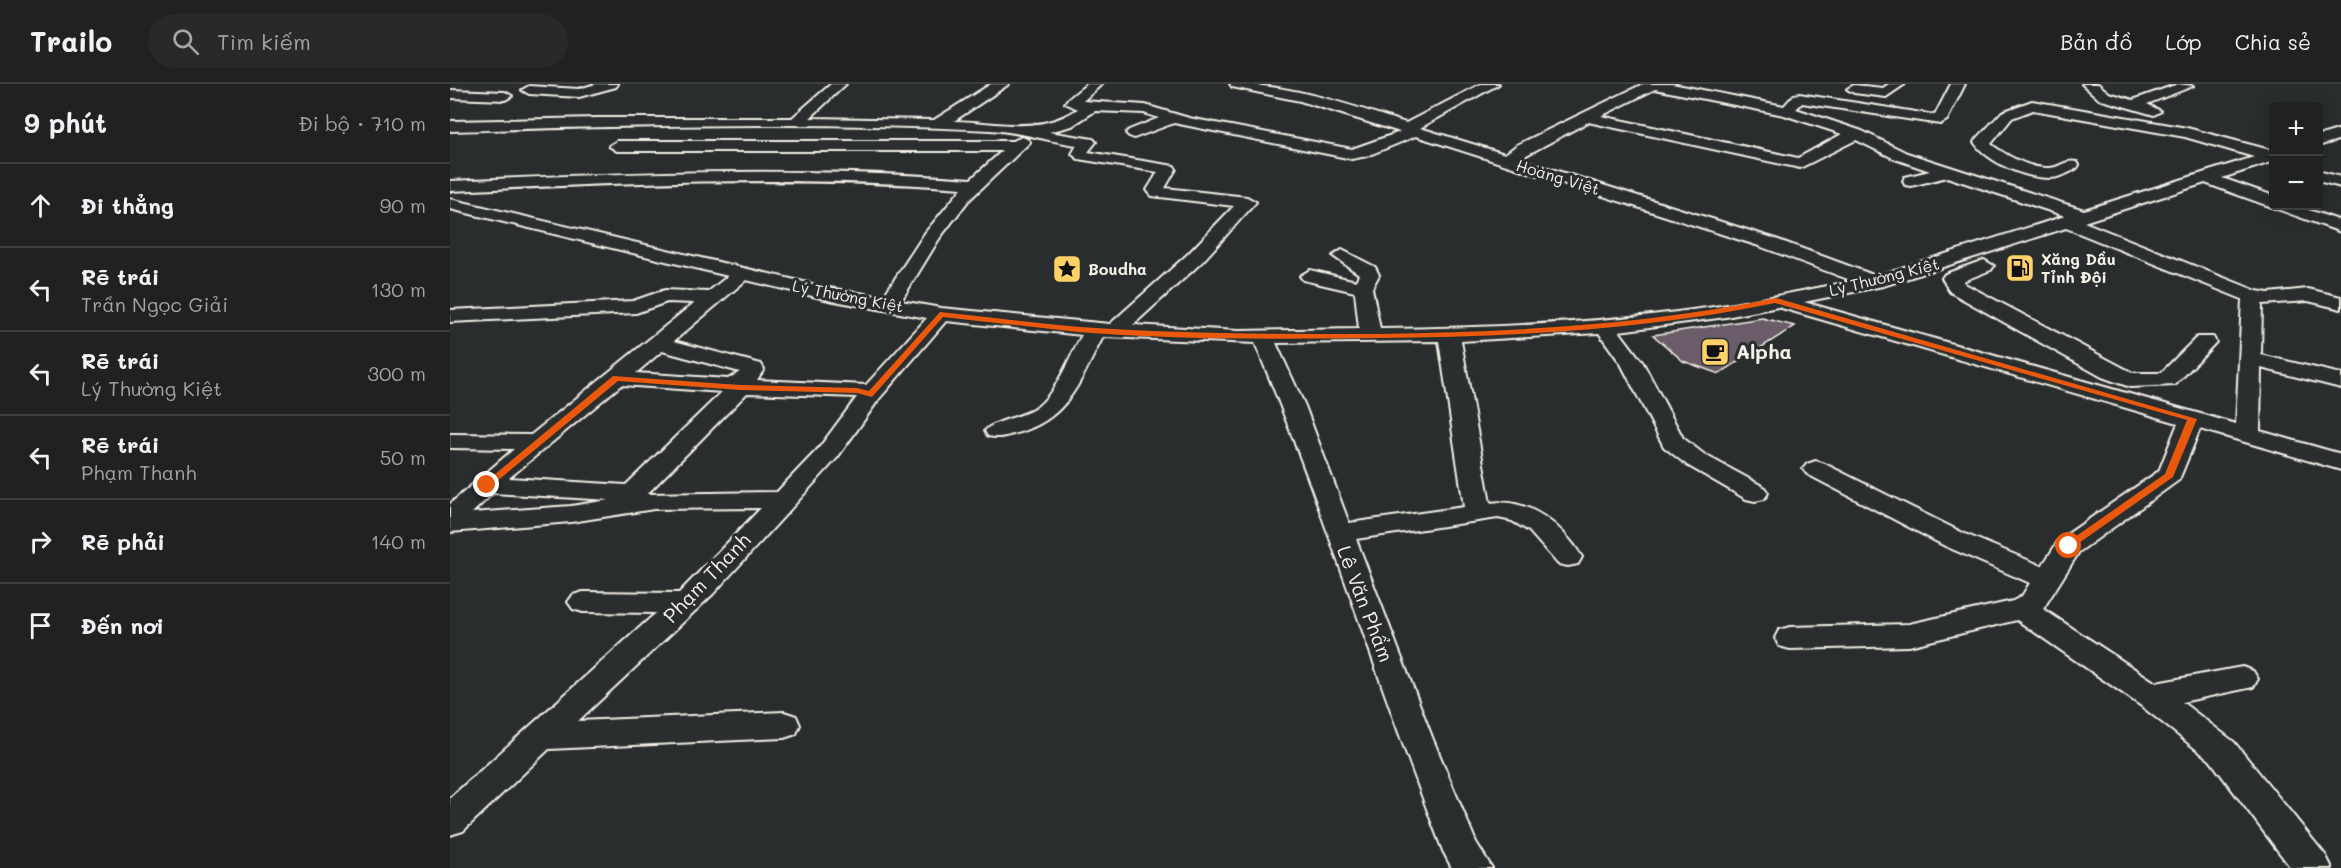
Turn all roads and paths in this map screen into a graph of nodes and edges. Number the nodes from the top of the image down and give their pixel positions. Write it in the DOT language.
graph roads {
  1 [pos="611,84"];
  2 [pos="839,84"];
  3 [pos="1002,84"];
  4 [pos="1095,84"];
  5 [pos="1237,84"];
  6 [pos="1492,84"];
  7 [pos="1653,84"];
  8 [pos="1812,84"];
  9 [pos="1898,84"];
  10 [pos="1958,84"];
  11 [pos="2089,84"];
  12 [pos="2186,86"];
  13 [pos="1844,87"];
  14 [pos="529,90"];
  15 [pos="450,94"];
  16 [pos="505,96"];
  17 [pos="1799,98"];
  18 [pos="2132,105"];
  19 [pos="1090,106"];
  20 [pos="1787,111"];
  21 [pos="1590,117"];
  22 [pos="1173,118"];
  23 [pos="658,122"];
  24 [pos="796,122"];
  25 [pos="939,124"];
  26 [pos="450,126"];
  27 [pos="1410,131"];
  28 [pos="1034,133"];
  29 [pos="1134,133"];
  30 [pos="1857,134"];
  31 [pos="2341,134"];
  32 [pos="2323,140"];
  33 [pos="1018,146"];
  34 [pos="1996,156"];
  35 [pos="2269,156"];
  36 [pos="2269,156"];
  37 [pos="2269,156"];
  38 [pos="1506,160"];
  39 [pos="2071,165"];
  40 [pos="1951,172"];
  41 [pos="2323,177"];
  42 [pos="2206,178"];
  43 [pos="1911,181"];
  44 [pos="2341,182"];
  45 [pos="973,184"];
  46 [pos="450,186"];
  47 [pos="2269,200"];
  48 [pos="450,204"];
  49 [pos="2293,210"];
  50 [pos="482,212"];
  51 [pos="2074,218"];
  52 [pos="450,225"];
  53 [pos="2341,227"];
  54 [pos="1973,253"];
  55 [pos="1342,256"];
  56 [pos="742,274"];
  57 [pos="1310,276"];
  58 [pos="1876,282"];
  59 [pos="1362,288"];
  60 [pos="2252,296"];
  61 [pos="711,298"];
  62 [pos="1776,301"];
  63 [pos="2341,303"];
  64 [pos="888,305"];
  65 [pos="940,314"];
  66 [pos="450,316"];
  67 [pos="1605,326"];
  68 [pos="1105,331"];
  69 [pos="1449,335"];
  70 [pos="1370,336"];
  71 [pos="1263,337"];
  72 [pos="2205,342"];
  73 [pos="657,344"];
  74 [pos="2252,359"];
  75 [pos="616,378"];
  76 [pos="741,381"];
  77 [pos="2341,381"];
  78 [pos="872,394"];
  79 [pos="2192,419"];
  80 [pos="997,431"];
  81 [pos="2248,434"];
  82 [pos="450,441"];
  83 [pos="537,442"];
  84 [pos="2341,462"];
  85 [pos="1816,469"];
  86 [pos="487,485"];
  87 [pos="1755,493"];
  88 [pos="635,500"];
  89 [pos="782,500"];
  90 [pos="1478,513"];
  91 [pos="450,521"];
  92 [pos="1339,533"];
  93 [pos="1568,557"];
  94 [pos="2048,579"];
  95 [pos="583,602"];
  96 [pos="686,603"];
  97 [pos="2022,609"];
  98 [pos="1790,638"];
  99 [pos="2242,679"];
  100 [pos="2151,696"];
  101 [pos="784,726"];
  102 [pos="541,736"];
  103 [pos="450,820"];
  104 [pos="1473,868"];
  105 [pos="2313,868"];
  1 -- 14 [label="street"];
  2 -- 24 [label="street"];
  3 -- 25 [label="street"];
  4 -- 19 [label="street"];
  5 -- 27 [label="street, Hoàng Việt"];
  6 -- 27 [label="street"];
  7 -- 20 [label="street"];
  7 -- 21 [label="street"];
  8 -- 17 [label="street"];
  9 -- 13 [label="street"];
  10 -- 17 [label="street"];
  11 -- 18 [label="street"];
  12 -- 18 [label="street"];
  15 -- 16 [label="street"];
  17 -- 20 [label="street"];
  18 -- 35 [label="street"];
  19 -- 22 [label="street"];
  19 -- 28 [label="street"];
  20 -- 30 [label="street"];
  21 -- 30 [label="street"];
  21 -- 38 [label="street"];
  22 -- 27 [label="street"];
  22 -- 29 [label="street"];
  23 -- 24 [label="street"];
  23 -- 26 [label="street"];
  23 -- 33 [label="street"];
  24 -- 25 [label="street"];
  25 -- 28 [label="street"];
  27 -- 38 [label="street, Hoàng Việt"];
  28 -- 33 [label="street"];
  28 -- 68 [label="street"];
  30 -- 40 [label="street"];
  31 -- 32 [label="street"];
  33 -- 45 [label="street"];
  34 -- 36 [label="street"];
  34 -- 39 [label="street"];
  34 -- 40 [label="street"];
  37 -- 42 [label="street, Lý Thường Kiệt"];
  38 -- 58 [label="street, Hoàng Việt"];
  40 -- 43 [label="street"];
  40 -- 51 [label="street"];
  41 -- 44 [label="street"];
  42 -- 47 [label="street"];
  42 -- 51 [label="street, Lý Thường Kiệt"];
  45 -- 46 [label="street"];
  45 -- 64 [label="street"];
  48 -- 50 [label="street, Lý Thường Kiệt"];
  49 -- 53 [label="street"];
  50 -- 52 [label="street"];
  50 -- 56 [label="street, Lý Thường Kiệt"];
  51 -- 54 [label="street, Lý Thường Kiệt"];
  51 -- 60 [label="street"];
  54 -- 58 [label="street, Lý Thường Kiệt"];
  54 -- 72 [label="street"];
  55 -- 59 [label="street"];
  56 -- 61 [label="street"];
  56 -- 64 [label="street, Lý Thường Kiệt"];
  57 -- 59 [label="street"];
  58 -- 62 [label="street, Lý Thường Kiệt"];
  59 -- 70 [label="street"];
  60 -- 63 [label="street"];
  60 -- 74 [label="street"];
  61 -- 66 [label="street"];
  61 -- 73 [label="street"];
  62 -- 67 [label="street, Lý Thường Kiệt"];
  62 -- 79 [label="street"];
  64 -- 65 [label="street, Lý Thường Kiệt"];
  65 -- 68 [label="street, Lý Thường Kiệt"];
  65 -- 78 [label="street, Phạm Thanh"];
  67 -- 69 [label="street, Lý Thường Kiệt"];
  67 -- 87 [label="street"];
  68 -- 71 [label="street, Lý Thường Kiệt"];
  68 -- 80 [label="street"];
  69 -- 70 [label="street, Lý Thường Kiệt"];
  69 -- 90 [label="street"];
  70 -- 71 [label="street, Lý Thường Kiệt"];
  71 -- 92 [label="street, Lê Văn Phẩm"];
  73 -- 75 [label="street"];
  73 -- 76 [label="street"];
  74 -- 77 [label="street"];
  74 -- 81 [label="street"];
  75 -- 76 [label="street"];
  75 -- 83 [label="street"];
  76 -- 78 [label="street"];
  76 -- 88 [label="street"];
  78 -- 89 [label="street, Phạm Thanh"];
  79 -- 81 [label="street"];
  79 -- 94 [label="street"];
  81 -- 84 [label="street"];
  82 -- 83 [label="street"];
  83 -- 86 [label="street"];
  85 -- 94 [label="street"];
  86 -- 88 [label="street"];
  86 -- 91 [label="street"];
  88 -- 89 [label="street"];
  88 -- 91 [label="street"];
  89 -- 96 [label="street, Phạm Thanh"];
  90 -- 92 [label="street"];
  90 -- 93 [label="street"];
  92 -- 104 [label="street, Lê Văn Phẩm"];
  94 -- 97 [label="street"];
  95 -- 96 [label="street"];
  96 -- 102 [label="street, Phạm Thanh"];
  97 -- 98 [label="street"];
  97 -- 100 [label="street"];
  99 -- 100 [label="street"];
  100 -- 105 [label="street"];
  101 -- 102 [label="street"];
  102 -- 103 [label="street, Phạm Thanh"];
}
